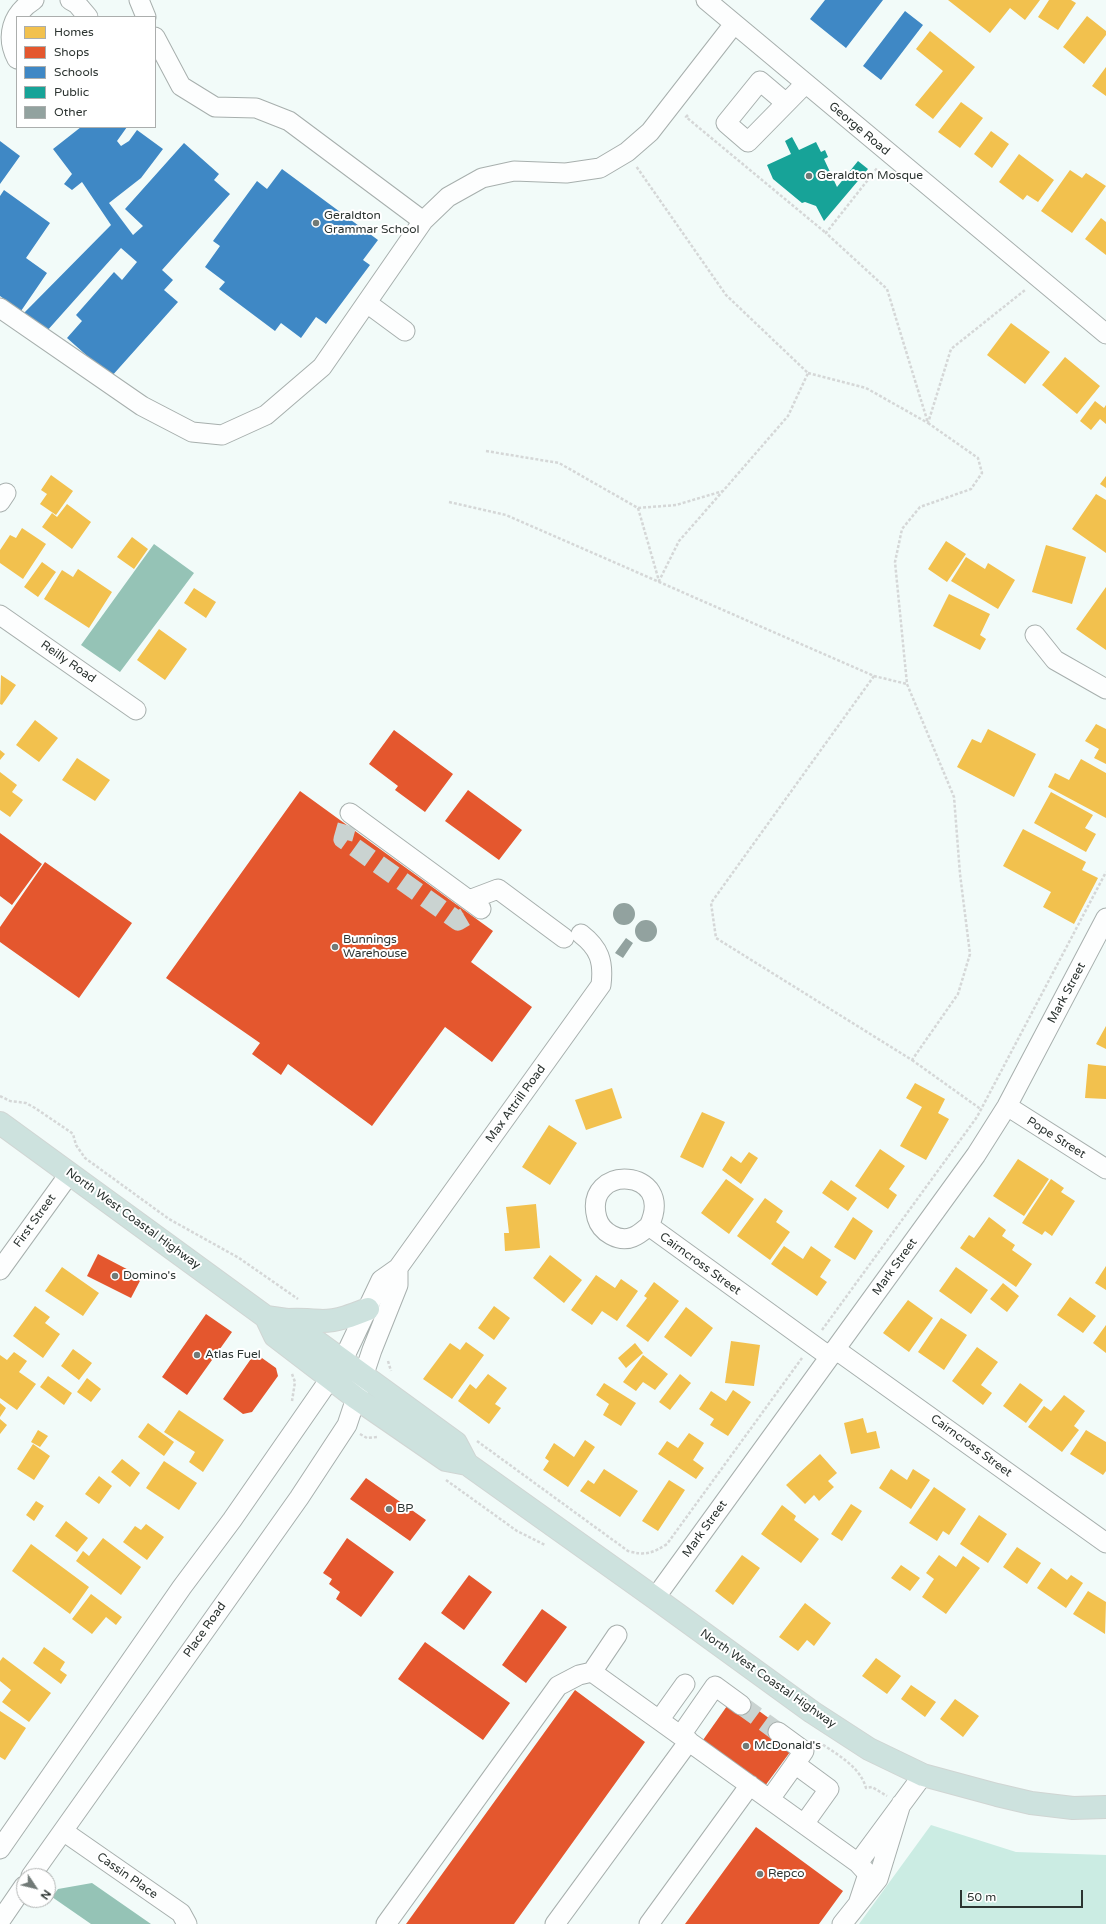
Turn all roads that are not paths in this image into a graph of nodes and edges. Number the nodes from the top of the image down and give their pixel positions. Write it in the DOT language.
graph roads {
  1 [pos="34,0"];
  2 [pos="139,0"];
  3 [pos="706,0"];
  4 [pos="146,16"];
  5 [pos="734,24"];
  6 [pos="156,39"];
  7 [pos="16,57"];
  8 [pos="805,84"];
  9 [pos="786,103"];
  10 [pos="423,221"];
  11 [pos="366,303"];
  12 [pos="0,308"];
  13 [pos="405,331"];
  14 [pos="1106,334"];
  15 [pos="0,615"];
  16 [pos="1035,634"];
  17 [pos="1106,689"];
  18 [pos="136,710"];
  19 [pos="350,813"];
  20 [pos="1106,918"];
  21 [pos="1002,1114"];
  22 [pos="0,1123"];
  23 [pos="1106,1169"];
  24 [pos="70,1173"];
  25 [pos="649,1226"];
  26 [pos="398,1268"];
  27 [pos="0,1270"];
  28 [pos="368,1309"];
  29 [pos="266,1317"];
  30 [pos="287,1320"];
  31 [pos="832,1353"];
  32 [pos="343,1360"];
  33 [pos="364,1376"];
  34 [pos="330,1378"];
  35 [pos="356,1398"];
  36 [pos="467,1464"];
  37 [pos="1106,1544"];
  38 [pos="655,1598"];
  39 [pos="617,1635"];
  40 [pos="592,1672"];
  41 [pos="685,1684"];
  42 [pos="741,1705"];
  43 [pos="675,1731"];
  44 [pos="778,1732"];
  45 [pos="795,1764"];
  46 [pos="923,1775"];
  47 [pos="750,1785"];
  48 [pos="770,1799"];
  49 [pos="901,1804"];
  50 [pos="1106,1807"];
  51 [pos="804,1824"];
  52 [pos="63,1831"];
  53 [pos="0,1849"];
  54 [pos="858,1863"];
  55 [pos="37,1868"];
  56 [pos="16,1898"];
  57 [pos="859,1901"];
  58 [pos="0,1921"];
  59 [pos="187,1924"];
  60 [pos="386,1924"];
  61 [pos="555,1924"];
  62 [pos="648,1924"];
  63 [pos="842,1924"];
  1 -- 7 [label="street"];
  2 -- 4 [label="street"];
  3 -- 5 [label="street, George Road"];
  5 -- 8 [label="street, George Road"];
  5 -- 10 [label="street"];
  6 -- 10 [label="street"];
  8 -- 9 [label="street"];
  8 -- 14 [label="street, George Road"];
  10 -- 11 [label="street"];
  11 -- 12 [label="street"];
  11 -- 13 [label="street"];
  15 -- 18 [label="street, Reilly Road"];
  16 -- 17 [label="street"];
  19 -- 26 [label="street, Max Attrill Road"];
  20 -- 21 [label="street, Mark Street"];
  21 -- 23 [label="street, Pope Street"];
  21 -- 31 [label="street, Mark Street"];
  22 -- 24 [label="highway, North West Coastal Highway"];
  24 -- 27 [label="street, First Street"];
  24 -- 29 [label="highway, North West Coastal Highway"];
  25 -- 31 [label="street, Cairncross Street"];
  26 -- 28 [label="street, Max Attrill Road"];
  26 -- 33 [label="street"];
  28 -- 30 [label="highway"];
  28 -- 32 [label="street, Max Attrill Road"];
  29 -- 30 [label="highway, North West Coastal Highway"];
  29 -- 34 [label="highway, North West Coastal Highway"];
  30 -- 32 [label="highway, North West Coastal Highway"];
  31 -- 37 [label="street, Cairncross Street"];
  31 -- 38 [label="street, Mark Street"];
  32 -- 33 [label="highway, North West Coastal Highway"];
  32 -- 34 [label="street"];
  33 -- 35 [label="street, Place Road"];
  33 -- 36 [label="highway, North West Coastal Highway"];
  34 -- 35 [label="highway, North West Coastal Highway"];
  34 -- 53 [label="street"];
  35 -- 36 [label="highway, North West Coastal Highway"];
  35 -- 52 [label="street, Place Road"];
  36 -- 38 [label="highway, North West Coastal Highway"];
  38 -- 46 [label="highway, North West Coastal Highway"];
  39 -- 40 [label="street"];
  40 -- 43 [label="street"];
  40 -- 60 [label="street"];
  41 -- 43 [label="street"];
  42 -- 43 [label="street"];
  43 -- 47 [label="street"];
  43 -- 61 [label="street"];
  44 -- 45 [label="street"];
  45 -- 48 [label="street"];
  45 -- 51 [label="street"];
  46 -- 49 [label="street"];
  46 -- 50 [label="highway, North West Coastal Highway"];
  47 -- 48 [label="street"];
  47 -- 62 [label="street"];
  48 -- 51 [label="street"];
  49 -- 54 [label="street"];
  49 -- 57 [label="street"];
  51 -- 54 [label="street"];
  52 -- 55 [label="street, Place Road"];
  52 -- 59 [label="street, Cassin Place"];
  54 -- 57 [label="street"];
  56 -- 58 [label="street"];
  57 -- 63 [label="street"];
}
